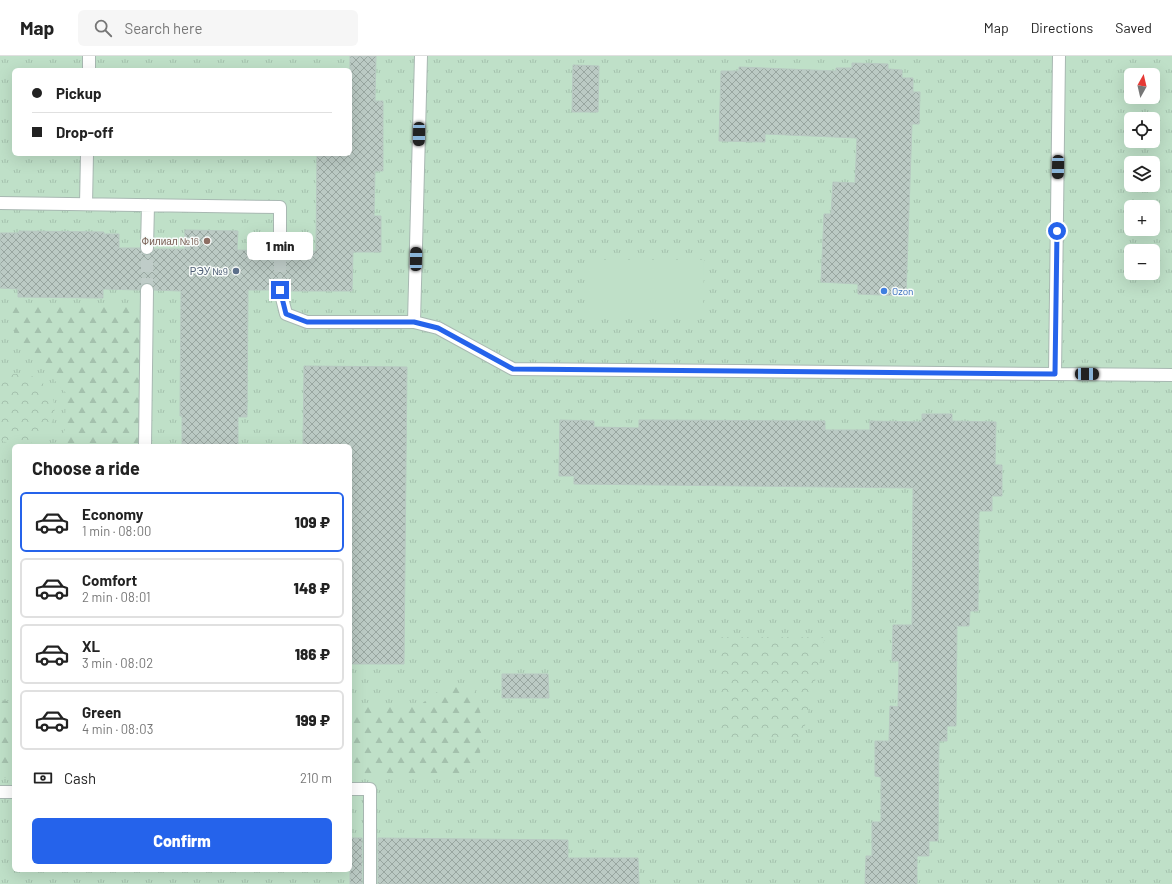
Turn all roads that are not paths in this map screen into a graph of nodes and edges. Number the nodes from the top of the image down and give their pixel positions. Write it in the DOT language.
graph roads {
  1 [pos="89,56"];
  2 [pos="421,56"];
  3 [pos="1059,56"];
  4 [pos="89,68"];
  5 [pos="88,156"];
  6 [pos="0,202"];
  7 [pos="86,204"];
  8 [pos="148,205"];
  9 [pos="148,248"];
  10 [pos="280,251"];
  11 [pos="147,290"];
  12 [pos="280,290"];
  13 [pos="414,322"];
  14 [pos="1055,374"];
  15 [pos="1172,375"];
  16 [pos="145,444"];
  17 [pos="352,789"];
  18 [pos="0,792"];
  19 [pos="12,792"];
  20 [pos="370,884"];
  1 -- 4 [label="lane"];
  2 -- 13 [label="lane"];
  3 -- 14 [label="lane"];
  5 -- 7 [label="lane"];
  6 -- 7 [label="lane"];
  7 -- 8 [label="lane"];
  8 -- 9 [label="lane"];
  8 -- 10 [label="lane"];
  11 -- 16 [label="lane"];
  12 -- 13 [label="lane"];
  13 -- 14 [label="lane"];
  14 -- 15 [label="lane"];
  17 -- 20 [label="lane"];
  18 -- 19 [label="lane"];
}
